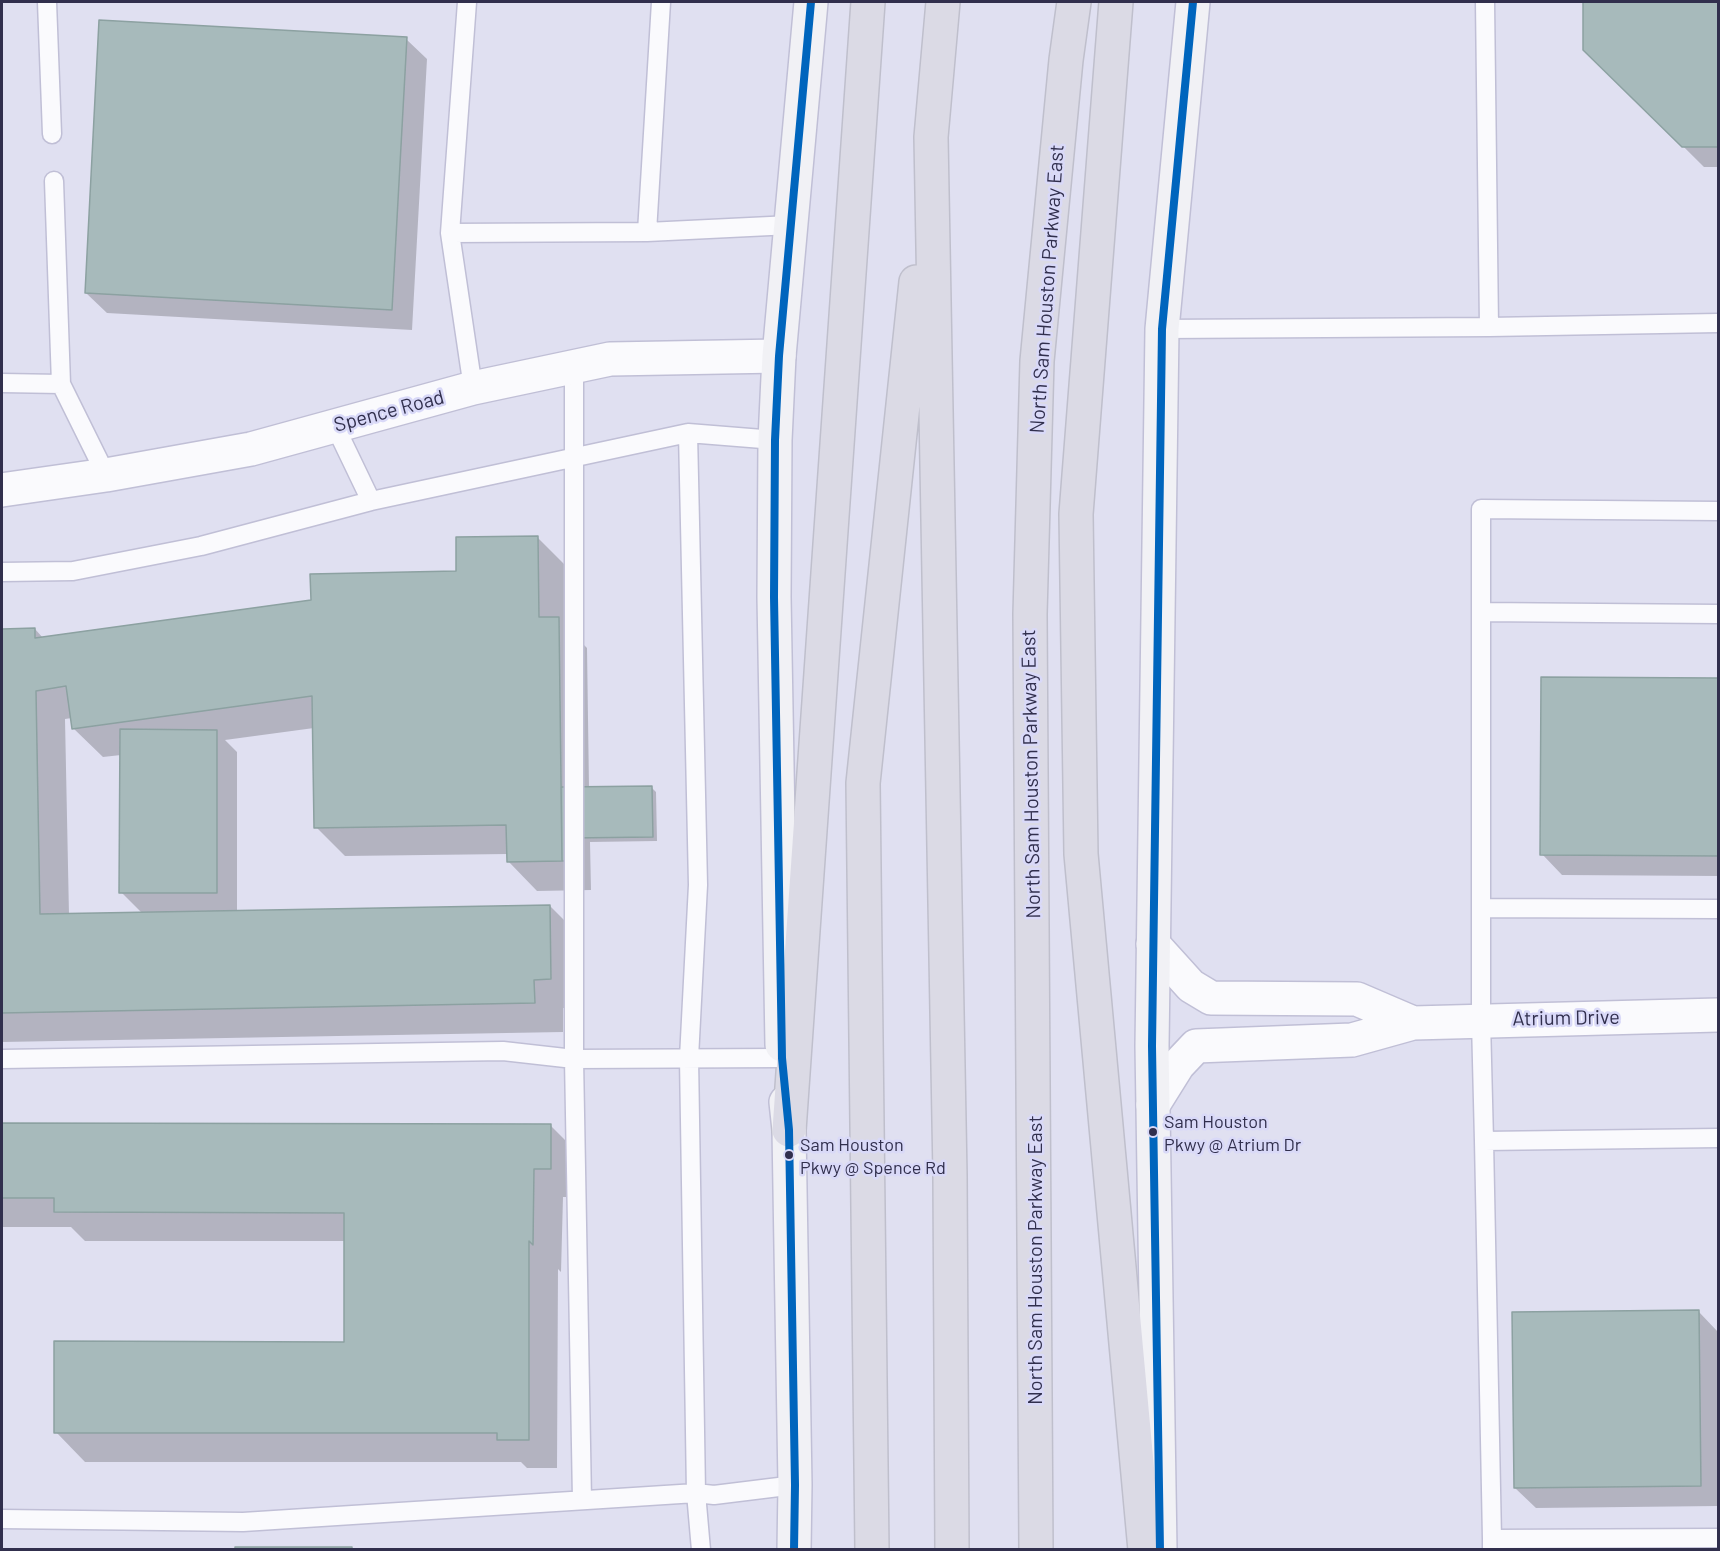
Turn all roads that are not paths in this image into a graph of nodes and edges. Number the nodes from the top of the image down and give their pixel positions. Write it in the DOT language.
graph roads {
  1 [pos="47,2"];
  2 [pos="467,2"];
  3 [pos="661,2"];
  4 [pos="811,2"];
  5 [pos="868,2"];
  6 [pos="943,2"];
  7 [pos="1074,2"];
  8 [pos="1116,2"];
  9 [pos="1193,2"];
  10 [pos="1485,2"];
  11 [pos="52,134"];
  12 [pos="931,137"];
  13 [pos="54,180"];
  14 [pos="790,225"];
  15 [pos="647,232"];
  16 [pos="450,233"];
  17 [pos="1719,323"];
  18 [pos="1489,327"];
  19 [pos="1162,329"];
  20 [pos="779,356"];
  21 [pos="574,366"];
  22 [pos="2,383"];
  23 [pos="61,384"];
  24 [pos="473,388"];
  25 [pos="335,426"];
  26 [pos="688,433"];
  27 [pos="774,440"];
  28 [pos="574,457"];
  29 [pos="106,476"];
  30 [pos="2,490"];
  31 [pos="371,501"];
  32 [pos="1719,510"];
  33 [pos="2,572"];
  34 [pos="1481,612"];
  35 [pos="1719,614"];
  36 [pos="1481,909"];
  37 [pos="1719,909"];
  38 [pos="1154,944"];
  39 [pos="1719,1015"];
  40 [pos="1481,1021"];
  41 [pos="1413,1023"];
  42 [pos="689,1058"];
  43 [pos="782,1058"];
  44 [pos="2,1059"];
  45 [pos="574,1059"];
  46 [pos="1153,1105"];
  47 [pos="789,1130"];
  48 [pos="1719,1138"];
  49 [pos="1484,1141"];
  50 [pos="795,1485"];
  51 [pos="696,1493"];
  52 [pos="582,1500"];
  53 [pos="2,1519"];
  54 [pos="1719,1538"];
  55 [pos="1492,1544"];
  56 [pos="701,1550"];
  57 [pos="794,1550"];
  58 [pos="872,1550"];
  59 [pos="952,1550"];
  60 [pos="1036,1550"];
  61 [pos="1145,1550"];
  62 [pos="1160,1550"];
  1 -- 11 [label="lane"];
  2 -- 16 [label="lane"];
  3 -- 15 [label="lane"];
  4 -- 14 [label="main road"];
  5 -- 47 [label="highway"];
  6 -- 12 [label="highway"];
  7 -- 60 [label="highway, North Sam Houston Parkway East"];
  8 -- 61 [label="highway"];
  9 -- 19 [label="main road"];
  10 -- 18 [label="lane"];
  12 -- 58 [label="highway"];
  12 -- 59 [label="highway"];
  13 -- 23 [label="lane"];
  14 -- 15 [label="lane"];
  14 -- 20 [label="main road"];
  15 -- 16 [label="lane"];
  16 -- 24 [label="lane"];
  17 -- 18 [label="lane"];
  18 -- 19 [label="lane"];
  19 -- 38 [label="main road"];
  20 -- 21 [label="street, Spence Road"];
  20 -- 27 [label="main road"];
  21 -- 24 [label="street, Spence Road"];
  21 -- 28 [label="lane"];
  22 -- 23 [label="lane"];
  23 -- 29 [label="lane"];
  24 -- 25 [label="street, Spence Road"];
  25 -- 29 [label="street, Spence Road"];
  25 -- 31 [label="lane"];
  26 -- 27 [label="lane"];
  26 -- 28 [label="lane"];
  26 -- 42 [label="lane"];
  27 -- 43 [label="main road"];
  28 -- 31 [label="lane"];
  28 -- 45 [label="lane"];
  29 -- 30 [label="street, Spence Road"];
  31 -- 33 [label="lane"];
  32 -- 34 [label="lane"];
  34 -- 35 [label="lane"];
  34 -- 36 [label="lane"];
  36 -- 37 [label="lane"];
  36 -- 40 [label="lane"];
  38 -- 41 [label="street, Atrium Drive"];
  38 -- 46 [label="main road"];
  39 -- 40 [label="street, Atrium Drive"];
  40 -- 41 [label="street, Atrium Drive"];
  40 -- 49 [label="lane"];
  41 -- 46 [label="street, Atrium Drive"];
  42 -- 43 [label="lane"];
  42 -- 45 [label="lane"];
  42 -- 51 [label="lane"];
  43 -- 47 [label="main road"];
  44 -- 45 [label="lane"];
  45 -- 52 [label="lane"];
  46 -- 62 [label="main road"];
  47 -- 50 [label="main road"];
  48 -- 49 [label="lane"];
  49 -- 55 [label="lane"];
  50 -- 51 [label="lane"];
  50 -- 57 [label="main road"];
  51 -- 52 [label="lane"];
  51 -- 56 [label="lane"];
  52 -- 53 [label="lane"];
  54 -- 55 [label="lane"];
}
